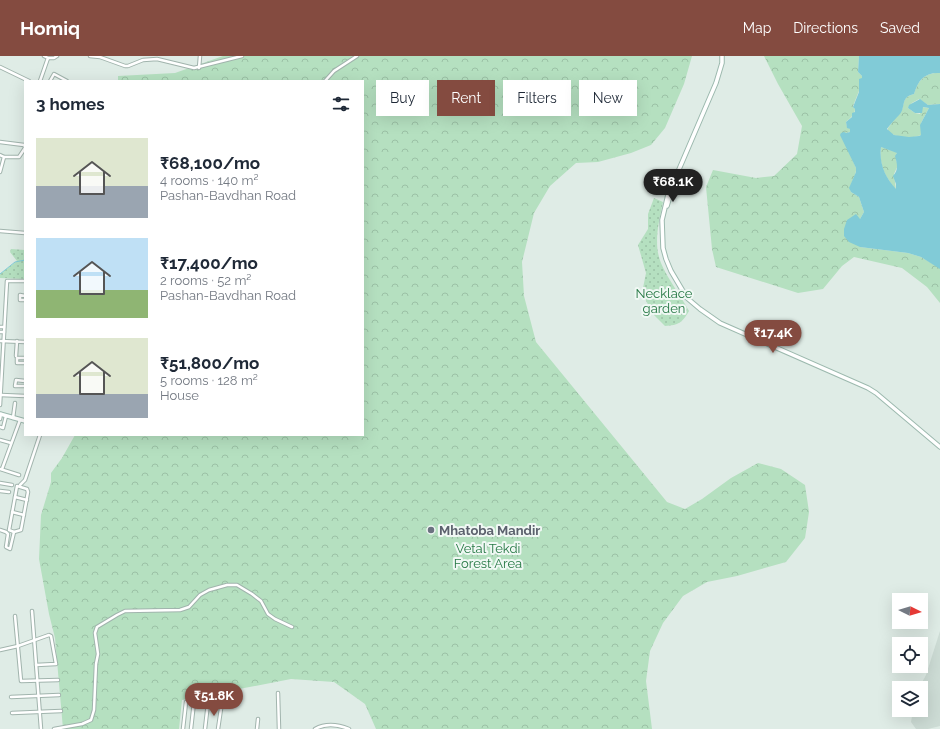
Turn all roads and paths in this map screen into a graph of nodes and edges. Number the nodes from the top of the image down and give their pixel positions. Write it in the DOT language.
graph roads {
  1 [pos="44,56"];
  2 [pos="57,56"];
  3 [pos="90,56"];
  4 [pos="161,56"];
  5 [pos="200,56"];
  6 [pos="242,56"];
  7 [pos="357,56"];
  8 [pos="722,56"];
  9 [pos="48,58"];
  10 [pos="157,59"];
  11 [pos="0,67"];
  12 [pos="198,68"];
  13 [pos="27,80"];
  14 [pos="40,80"];
  15 [pos="51,80"];
  16 [pos="65,80"];
  17 [pos="326,80"];
  18 [pos="0,142"];
  19 [pos="24,147"];
  20 [pos="24,149"];
  21 [pos="0,155"];
  22 [pos="4,157"];
  23 [pos="0,172"];
  24 [pos="0,231"];
  25 [pos="24,233"];
  26 [pos="24,282"];
  27 [pos="24,296"];
  28 [pos="24,300"];
  29 [pos="2,327"];
  30 [pos="2,332"];
  31 [pos="2,341"];
  32 [pos="17,341"];
  33 [pos="24,342"];
  34 [pos="16,356"];
  35 [pos="24,358"];
  36 [pos="24,363"];
  37 [pos="24,381"];
  38 [pos="24,386"];
  39 [pos="1,395"];
  40 [pos="24,396"];
  41 [pos="15,403"];
  42 [pos="0,405"];
  43 [pos="1,414"];
  44 [pos="6,416"];
  45 [pos="13,418"];
  46 [pos="0,419"];
  47 [pos="20,420"];
  48 [pos="24,421"];
  49 [pos="0,427"];
  50 [pos="40,436"];
  51 [pos="0,440"];
  52 [pos="11,443"];
  53 [pos="940,446"];
  54 [pos="1,469"];
  55 [pos="19,475"];
  56 [pos="0,483"];
  57 [pos="12,485"];
  58 [pos="20,485"];
  59 [pos="0,491"];
  60 [pos="9,492"];
  61 [pos="15,497"];
  62 [pos="27,500"];
  63 [pos="12,512"];
  64 [pos="24,515"];
  65 [pos="0,530"];
  66 [pos="14,532"];
  67 [pos="32,611"];
  68 [pos="15,616"];
  69 [pos="292,627"];
  70 [pos="34,640"];
  71 [pos="18,646"];
  72 [pos="0,650"];
  73 [pos="36,665"];
  74 [pos="58,680"];
  75 [pos="38,681"];
  76 [pos="278,694"];
  77 [pos="39,696"];
  78 [pos="59,696"];
  79 [pos="11,697"];
  80 [pos="194,702"];
  81 [pos="222,702"];
  82 [pos="61,711"];
  83 [pos="40,712"];
  84 [pos="12,713"];
  85 [pos="258,719"];
  86 [pos="41,729"];
  87 [pos="54,729"];
  88 [pos="183,729"];
  89 [pos="192,729"];
  90 [pos="205,729"];
  91 [pos="218,729"];
  92 [pos="257,729"];
  93 [pos="279,729"];
  94 [pos="315,729"];
  95 [pos="349,729"];
  1 -- 9 [label="street"];
  2 -- 9 [label="street"];
  3 -- 10 [label="street"];
  4 -- 10 [label="street"];
  5 -- 12 [label="street"];
  6 -- 12 [label="street"];
  7 -- 17 [label="street"];
  8 -- 53 [label="main road"];
  9 -- 14 [label="street"];
  10 -- 12 [label="street"];
  11 -- 13 [label="street"];
  15 -- 16 [label="street"];
  18 -- 19 [label="street"];
  20 -- 22 [label="street"];
  21 -- 22 [label="street"];
  22 -- 23 [label="street"];
  24 -- 25 [label="street"];
  26 -- 29 [label="street"];
  27 -- 28 [label="street"];
  29 -- 30 [label="street"];
  30 -- 31 [label="street"];
  31 -- 32 [label="street"];
  31 -- 39 [label="street"];
  32 -- 33 [label="street"];
  32 -- 34 [label="street"];
  35 -- 36 [label="street"];
  37 -- 38 [label="street"];
  39 -- 40 [label="street"];
  39 -- 42 [label="street"];
  41 -- 45 [label="street"];
  43 -- 44 [label="main road"];
  43 -- 46 [label="street"];
  44 -- 45 [label="main road"];
  44 -- 49 [label="street"];
  45 -- 47 [label="main road"];
  47 -- 48 [label="main road"];
  47 -- 52 [label="street"];
  50 -- 58 [label="street"];
  51 -- 52 [label="street"];
  52 -- 54 [label="street"];
  54 -- 55 [label="street"];
  56 -- 57 [label="street"];
  59 -- 60 [label="street"];
  61 -- 62 [label="street"];
  61 -- 62 [label="street"];
  61 -- 63 [label="street"];
  62 -- 64 [label="street"];
  63 -- 64 [label="street"];
  63 -- 66 [label="street"];
  64 -- 66 [label="street"];
  65 -- 66 [label="street"];
  67 -- 70 [label="street"];
  68 -- 71 [label="street"];
  69 -- 87 [label="street"];
  70 -- 71 [label="street"];
  70 -- 73 [label="street"];
  70 -- 73 [label="street"];
  71 -- 72 [label="street"];
  71 -- 75 [label="street"];
  73 -- 75 [label="street"];
  74 -- 75 [label="street"];
  75 -- 77 [label="street"];
  76 -- 93 [label="street"];
  77 -- 78 [label="street"];
  77 -- 79 [label="street"];
  77 -- 83 [label="street"];
  80 -- 88 [label="street"];
  80 -- 89 [label="street"];
  80 -- 90 [label="street"];
  81 -- 91 [label="street"];
  82 -- 83 [label="street"];
  83 -- 84 [label="street"];
  83 -- 86 [label="street"];
  85 -- 92 [label="street"];
  94 -- 95 [label="street"];
}
